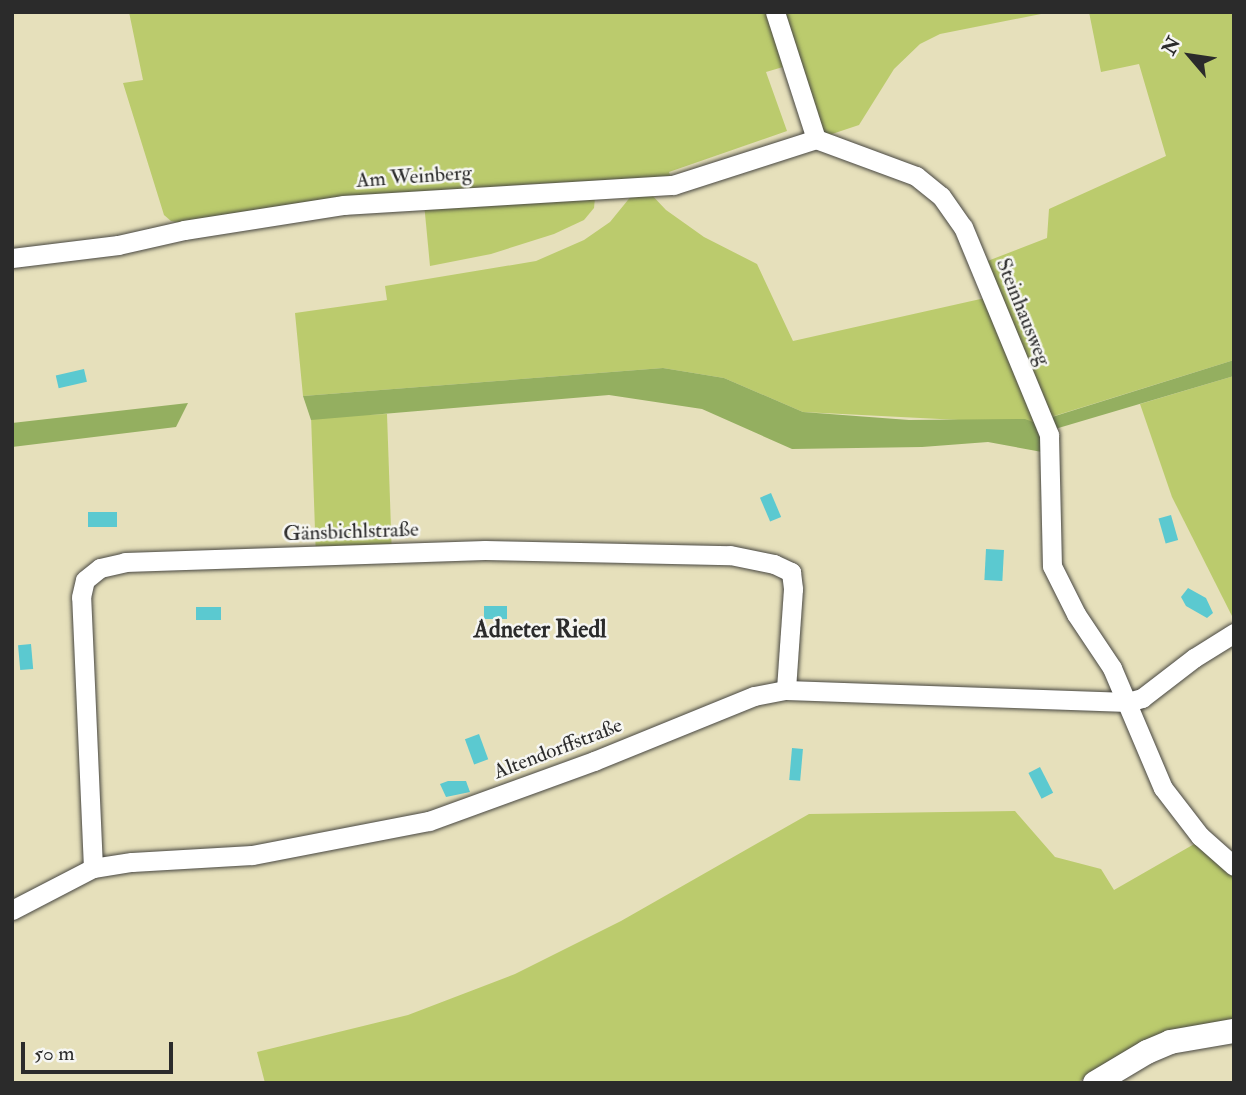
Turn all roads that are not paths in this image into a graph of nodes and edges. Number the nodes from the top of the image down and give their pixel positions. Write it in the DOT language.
graph roads {
  1 [pos="775,12"];
  2 [pos="816,139"];
  3 [pos="12,258"];
  4 [pos="1234,633"];
  5 [pos="786,690"];
  6 [pos="1128,702"];
  7 [pos="1234,866"];
  8 [pos="93,868"];
  9 [pos="12,910"];
  10 [pos="1234,1031"];
  11 [pos="1095,1083"];
  1 -- 2 [label="street"];
  2 -- 3 [label="street, Am Weinberg"];
  2 -- 6 [label="street, Steinhausweg"];
  4 -- 6 [label="street"];
  5 -- 6 [label="street, Altendorffstraße"];
  5 -- 8 [label="street, Altendorffstraße"];
  5 -- 8 [label="street, Gänsbichlstraße"];
  6 -- 7 [label="street, Steinhausweg"];
  8 -- 9 [label="street, Altendorffstraße"];
  10 -- 11 [label="street"];
}
